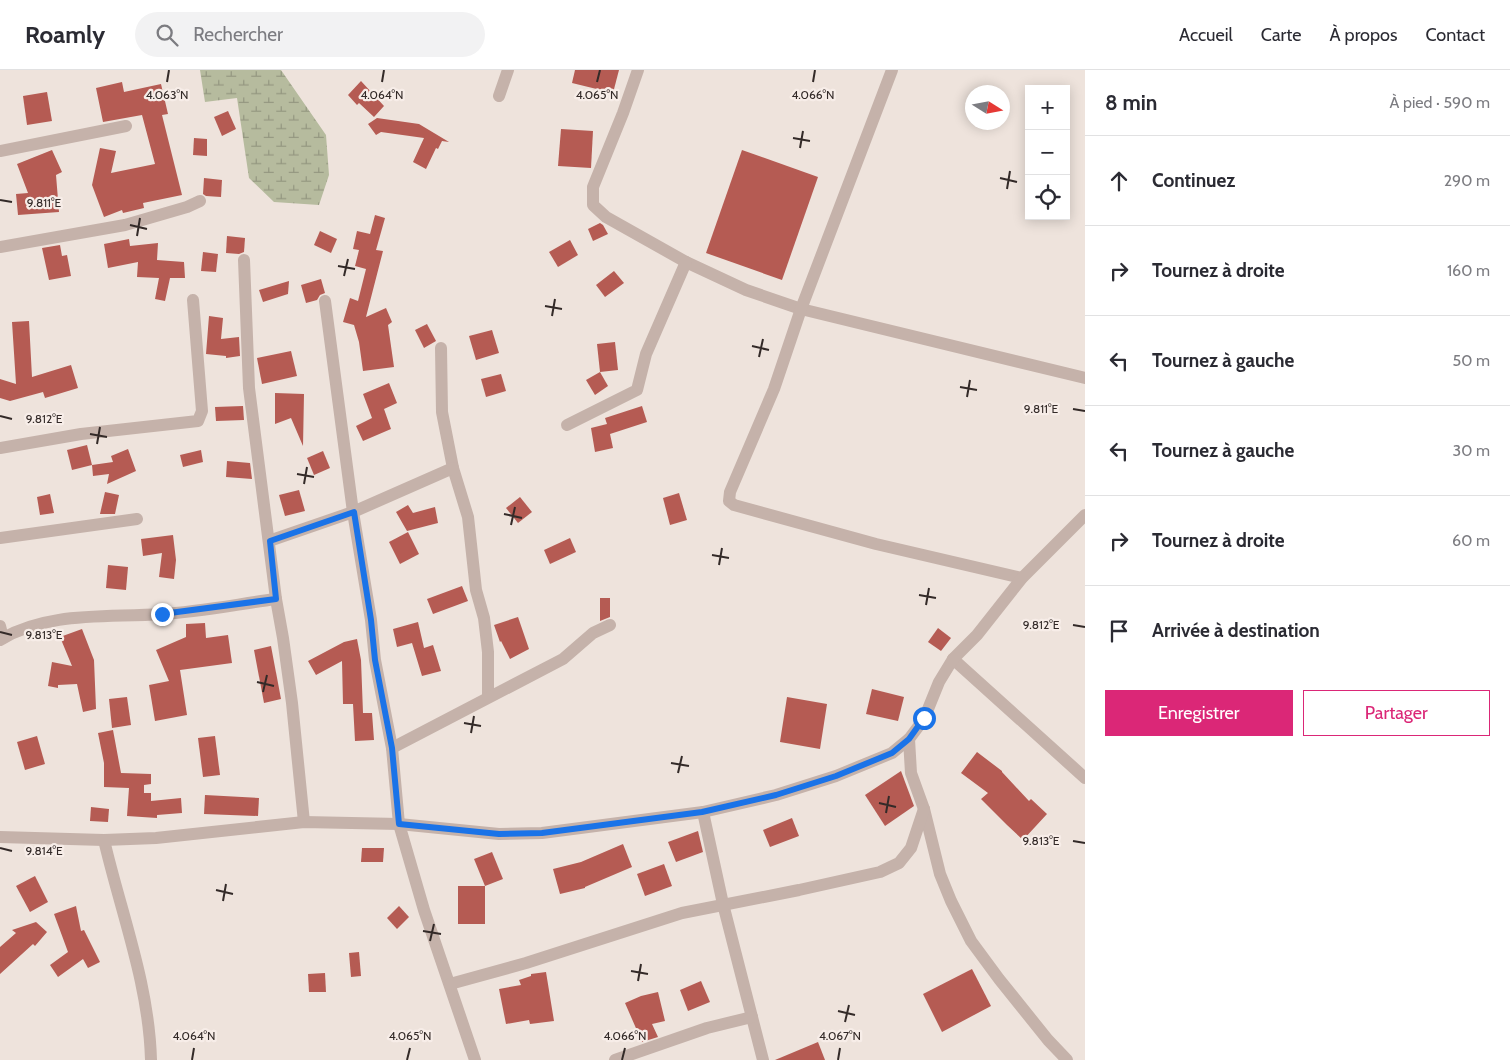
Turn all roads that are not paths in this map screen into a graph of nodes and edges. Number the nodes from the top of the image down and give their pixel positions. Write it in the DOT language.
graph roads {
  1 [pos="508,70"];
  2 [pos="638,70"];
  3 [pos="892,70"];
  4 [pos="499,96"];
  5 [pos="126,126"];
  6 [pos="0,152"];
  7 [pos="200,201"];
  8 [pos="0,247"];
  9 [pos="244,260"];
  10 [pos="686,262"];
  11 [pos="192,300"];
  12 [pos="325,302"];
  13 [pos="801,309"];
  14 [pos="441,348"];
  15 [pos="1085,378"];
  16 [pos="567,425"];
  17 [pos="0,448"];
  18 [pos="453,468"];
  19 [pos="354,512"];
  20 [pos="1085,515"];
  21 [pos="137,519"];
  22 [pos="0,538"];
  23 [pos="270,541"];
  24 [pos="1022,578"];
  25 [pos="276,599"];
  26 [pos="610,625"];
  27 [pos="1,635"];
  28 [pos="953,659"];
  29 [pos="488,697"];
  30 [pos="909,739"];
  31 [pos="392,748"];
  32 [pos="1085,778"];
  33 [pos="924,809"];
  34 [pos="702,812"];
  35 [pos="304,822"];
  36 [pos="399,824"];
  37 [pos="0,837"];
  38 [pos="104,840"];
  39 [pos="723,904"];
  40 [pos="450,984"];
  41 [pos="752,1018"];
  42 [pos="151,1060"];
  43 [pos="475,1060"];
  44 [pos="615,1060"];
  45 [pos="763,1060"];
  46 [pos="1067,1060"];
  1 -- 4 [label="street"];
  2 -- 10 [label="street"];
  3 -- 13 [label="street"];
  5 -- 6 [label="street"];
  7 -- 8 [label="street"];
  9 -- 23 [label="street"];
  10 -- 13 [label="street"];
  10 -- 16 [label="street"];
  11 -- 17 [label="street"];
  12 -- 19 [label="street"];
  13 -- 15 [label="street"];
  13 -- 24 [label="street"];
  14 -- 18 [label="street"];
  18 -- 19 [label="street"];
  18 -- 29 [label="street"];
  19 -- 23 [label="street"];
  19 -- 31 [label="street"];
  20 -- 24 [label="street"];
  21 -- 22 [label="street"];
  23 -- 25 [label="street"];
  24 -- 28 [label="street"];
  25 -- 27 [label="street"];
  25 -- 35 [label="street"];
  26 -- 29 [label="street"];
  28 -- 30 [label="street"];
  28 -- 32 [label="street"];
  29 -- 31 [label="street"];
  30 -- 33 [label="street"];
  30 -- 34 [label="street"];
  31 -- 36 [label="street"];
  33 -- 39 [label="street"];
  33 -- 46 [label="street"];
  34 -- 36 [label="street"];
  34 -- 39 [label="street"];
  35 -- 36 [label="street"];
  35 -- 38 [label="street"];
  36 -- 40 [label="street"];
  37 -- 38 [label="street"];
  38 -- 42 [label="street"];
  39 -- 40 [label="street"];
  39 -- 41 [label="street"];
  40 -- 43 [label="street"];
  41 -- 44 [label="street"];
  41 -- 45 [label="street"];
}
